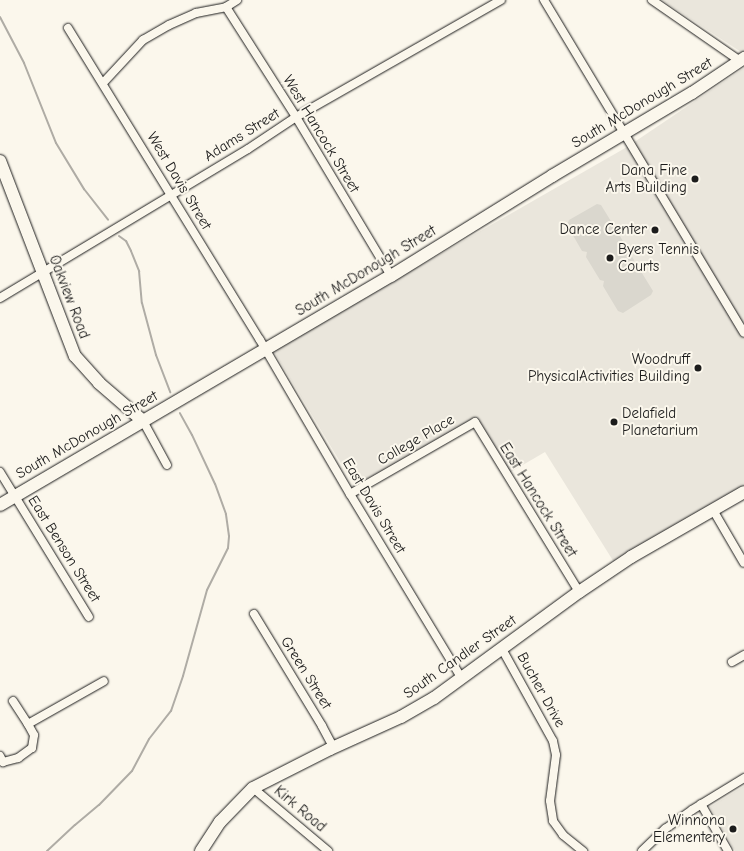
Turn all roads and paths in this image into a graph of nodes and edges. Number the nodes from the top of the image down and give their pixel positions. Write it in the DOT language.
graph roads {
  1 [pos="237,0"];
  2 [pos="501,0"];
  3 [pos="544,0"];
  4 [pos="652,0"];
  5 [pos="226,7"];
  6 [pos="68,28"];
  7 [pos="742,60"];
  8 [pos="103,83"];
  9 [pos="296,117"];
  10 [pos="624,133"];
  11 [pos="0,161"];
  12 [pos="171,195"];
  13 [pos="42,273"];
  14 [pos="391,276"];
  15 [pos="0,298"];
  16 [pos="744,333"];
  17 [pos="265,348"];
  18 [pos="143,421"];
  19 [pos="475,422"];
  20 [pos="167,465"];
  21 [pos="0,472"];
  22 [pos="744,492"];
  23 [pos="350,494"];
  24 [pos="15,496"];
  25 [pos="0,505"];
  26 [pos="713,510"];
  27 [pos="744,563"];
  28 [pos="579,592"];
  29 [pos="254,614"];
  30 [pos="89,617"];
  31 [pos="502,649"];
  32 [pos="744,655"];
  33 [pos="732,662"];
  34 [pos="461,677"];
  35 [pos="104,681"];
  36 [pos="13,701"];
  37 [pos="28,724"];
  38 [pos="333,747"];
  39 [pos="2,759"];
  40 [pos="744,778"];
  41 [pos="253,788"];
  42 [pos="701,804"];
  43 [pos="201,851"];
  44 [pos="328,851"];
  45 [pos="583,851"];
  46 [pos="642,851"];
  47 [pos="728,851"];
  1 -- 5 [label="street"];
  2 -- 9 [label="street, Adams Street"];
  3 -- 10 [label="street"];
  4 -- 7 [label="street"];
  5 -- 8 [label="street"];
  5 -- 9 [label="street, West Hancock Street"];
  6 -- 8 [label="street, West Davis Street"];
  7 -- 10 [label="street, South McDonough Street"];
  8 -- 12 [label="street, West Davis Street"];
  9 -- 12 [label="street, Adams Street"];
  9 -- 14 [label="street, West Hancock Street"];
  10 -- 14 [label="street, South McDonough Street"];
  10 -- 16 [label="street"];
  11 -- 13 [label="street, Oakview Road"];
  12 -- 13 [label="street, Adams Street"];
  12 -- 17 [label="street, West Davis Street"];
  13 -- 15 [label="street, Adams Street"];
  13 -- 18 [label="street, Oakview Road"];
  14 -- 17 [label="street, South McDonough Street"];
  17 -- 18 [label="street, South McDonough Street"];
  17 -- 23 [label="street, East Davis Street"];
  18 -- 20 [label="street"];
  18 -- 24 [label="street, South McDonough Street"];
  19 -- 23 [label="street, College Place"];
  19 -- 28 [label="street, East Hancock Street"];
  21 -- 24 [label="street, East Benson Street"];
  22 -- 26 [label="street, South Candler Street"];
  23 -- 34 [label="street, East Davis Street"];
  24 -- 25 [label="street, South McDonough Street"];
  24 -- 30 [label="street, East Benson Street"];
  26 -- 27 [label="street"];
  26 -- 28 [label="street, South Candler Street"];
  28 -- 31 [label="street, South Candler Street"];
  29 -- 38 [label="street, Green Street"];
  31 -- 34 [label="street, South Candler Street"];
  31 -- 45 [label="street, Bucher Drive"];
  32 -- 33 [label="street"];
  34 -- 38 [label="street, South Candler Street"];
  35 -- 37 [label="street"];
  36 -- 37 [label="street"];
  37 -- 39 [label="street"];
  38 -- 41 [label="street, South Candler Street"];
  40 -- 42 [label="street"];
  41 -- 43 [label="street, South Candler Street"];
  41 -- 44 [label="street, Kirk Road"];
  42 -- 46 [label="street"];
  42 -- 47 [label="street"];
}
